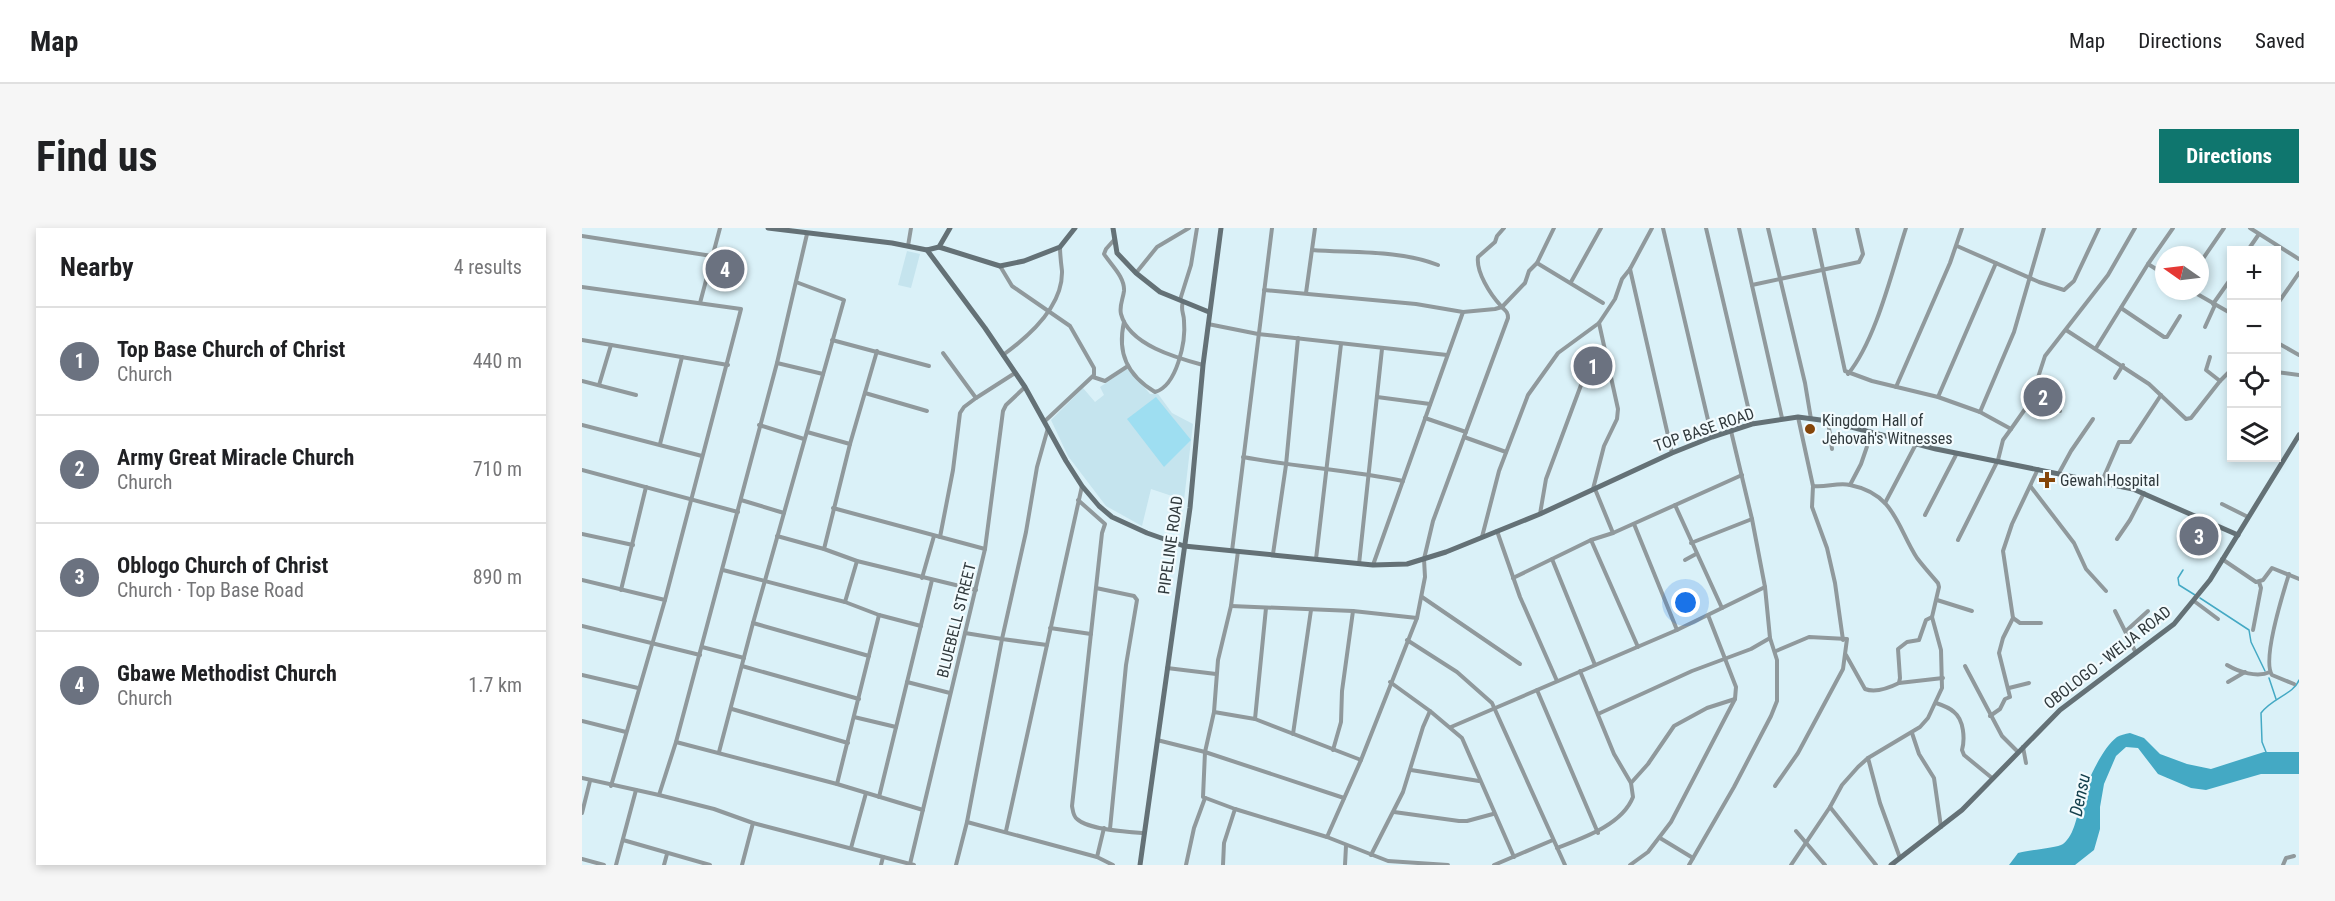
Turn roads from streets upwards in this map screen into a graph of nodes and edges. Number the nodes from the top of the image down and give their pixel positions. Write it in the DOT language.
graph roads {
  1 [pos="720,228"];
  2 [pos="768,228"];
  3 [pos="911,228"];
  4 [pos="950,228"];
  5 [pos="1075,228"];
  6 [pos="1113,228"];
  7 [pos="1189,228"];
  8 [pos="1197,228"];
  9 [pos="1221,228"];
  10 [pos="1272,228"];
  11 [pos="1315,228"];
  12 [pos="1504,228"];
  13 [pos="1554,228"];
  14 [pos="1601,228"];
  15 [pos="1652,228"];
  16 [pos="1663,228"];
  17 [pos="1706,228"];
  18 [pos="1739,228"];
  19 [pos="1768,228"];
  20 [pos="1814,228"];
  21 [pos="1857,228"];
  22 [pos="1906,228"];
  23 [pos="1962,228"];
  24 [pos="2044,228"];
  25 [pos="2099,228"];
  26 [pos="2135,228"];
  27 [pos="2173,228"];
  28 [pos="2224,228"];
  29 [pos="2250,228"];
  30 [pos="807,234"];
  31 [pos="2259,234"];
  32 [pos="582,236"];
  33 [pos="1114,240"];
  34 [pos="908,246"];
  35 [pos="1958,246"];
  36 [pos="2251,246"];
  37 [pos="2278,246"];
  38 [pos="939,247"];
  39 [pos="1060,247"];
  40 [pos="2281,248"];
  41 [pos="927,250"];
  42 [pos="1312,250"];
  43 [pos="2209,250"];
  44 [pos="712,256"];
  45 [pos="2299,259"];
  46 [pos="1537,263"];
  47 [pos="1996,263"];
  48 [pos="2148,264"];
  49 [pos="1438,265"];
  50 [pos="1000,266"];
  51 [pos="2155,268"];
  52 [pos="1630,269"];
  53 [pos="1824,270"];
  54 [pos="1136,273"];
  55 [pos="2299,273"];
  56 [pos="2031,278"];
  57 [pos="1781,279"];
  58 [pos="796,282"];
  59 [pos="1571,283"];
  60 [pos="2227,284"];
  61 [pos="1752,285"];
  62 [pos="582,287"];
  63 [pos="1264,290"];
  64 [pos="1306,293"];
  65 [pos="1615,299"];
  66 [pos="2207,300"];
  67 [pos="2281,300"];
  68 [pos="1181,302"];
  69 [pos="700,303"];
  70 [pos="1603,303"];
  71 [pos="2214,304"];
  72 [pos="1502,307"];
  73 [pos="2121,308"];
  74 [pos="1049,310"];
  75 [pos="2227,311"];
  76 [pos="1209,312"];
  77 [pos="1463,312"];
  78 [pos="1602,315"];
  79 [pos="2180,316"];
  80 [pos="1124,322"];
  81 [pos="1599,323"];
  82 [pos="1208,324"];
  83 [pos="2205,327"];
  84 [pos="2066,330"];
  85 [pos="1258,334"];
  86 [pos="1298,338"];
  87 [pos="582,340"];
  88 [pos="832,340"];
  89 [pos="1341,344"];
  90 [pos="2281,344"];
  91 [pos="611,345"];
  92 [pos="2096,348"];
  93 [pos="1382,349"];
  94 [pos="877,351"];
  95 [pos="943,353"];
  96 [pos="1003,355"];
  97 [pos="1447,355"];
  98 [pos="2299,355"];
  99 [pos="682,357"];
  100 [pos="2210,357"];
  101 [pos="1180,358"];
  102 [pos="777,363"];
  103 [pos="1203,364"];
  104 [pos="728,365"];
  105 [pos="2123,365"];
  106 [pos="929,366"];
  107 [pos="1128,366"];
  108 [pos="1587,369"];
  109 [pos="1015,373"];
  110 [pos="2281,373"];
  111 [pos="823,374"];
  112 [pos="1848,374"];
  113 [pos="2227,374"];
  114 [pos="2299,375"];
  115 [pos="1093,377"];
  116 [pos="2115,378"];
  117 [pos="582,381"];
  118 [pos="2220,381"];
  119 [pos="599,385"];
  120 [pos="1025,387"];
  121 [pos="1896,387"];
  122 [pos="865,393"];
  123 [pos="636,395"];
  124 [pos="2161,395"];
  125 [pos="1377,397"];
  126 [pos="1938,397"];
  127 [pos="976,398"];
  128 [pos="2030,402"];
  129 [pos="1430,404"];
  130 [pos="927,411"];
  131 [pos="2060,411"];
  132 [pos="1980,412"];
  133 [pos="1798,417"];
  134 [pos="1425,418"];
  135 [pos="1782,418"];
  136 [pos="1811,419"];
  137 [pos="2093,419"];
  138 [pos="1045,421"];
  139 [pos="1828,421"];
  140 [pos="1752,424"];
  141 [pos="582,425"];
  142 [pos="759,425"];
  143 [pos="1048,428"];
  144 [pos="2011,429"];
  145 [pos="1730,431"];
  146 [pos="807,432"];
  147 [pos="1466,432"];
  148 [pos="1872,432"];
  149 [pos="2299,435"];
  150 [pos="1464,437"];
  151 [pos="1712,437"];
  152 [pos="804,439"];
  153 [pos="660,444"];
  154 [pos="850,444"];
  155 [pos="1916,444"];
  156 [pos="1832,448"];
  157 [pos="1506,452"];
  158 [pos="1672,453"];
  159 [pos="1957,453"];
  160 [pos="702,456"];
  161 [pos="1243,457"];
  162 [pos="1998,460"];
  163 [pos="1286,465"];
  164 [pos="1328,469"];
  165 [pos="2038,469"];
  166 [pos="582,470"];
  167 [pos="2060,473"];
  168 [pos="1368,474"];
  169 [pos="1742,475"];
  170 [pos="1403,481"];
  171 [pos="2102,481"];
  172 [pos="1850,485"];
  173 [pos="1082,486"];
  174 [pos="1813,486"];
  175 [pos="646,487"];
  176 [pos="2031,487"];
  177 [pos="1594,490"];
  178 [pos="2144,493"];
  179 [pos="690,498"];
  180 [pos="741,500"];
  181 [pos="1078,500"];
  182 [pos="1885,503"];
  183 [pos="2222,504"];
  184 [pos="1675,505"];
  185 [pos="833,508"];
  186 [pos="738,512"];
  187 [pos="784,513"];
  188 [pos="1539,514"];
  189 [pos="1110,515"];
  190 [pos="1925,515"];
  191 [pos="2248,518"];
  192 [pos="1752,519"];
  193 [pos="1105,524"];
  194 [pos="1634,524"];
  195 [pos="1497,531"];
  196 [pos="1613,533"];
  197 [pos="582,534"];
  198 [pos="2238,535"];
  199 [pos="777,536"];
  200 [pos="934,536"];
  201 [pos="940,537"];
  202 [pos="1482,537"];
  203 [pos="2117,539"];
  204 [pos="1591,540"];
  205 [pos="1958,540"];
  206 [pos="1691,543"];
  207 [pos="633,545"];
  208 [pos="1184,546"];
  209 [pos="824,549"];
  210 [pos="986,549"];
  211 [pos="1235,551"];
  212 [pos="1273,554"];
  213 [pos="1696,554"];
  214 [pos="1316,559"];
  215 [pos="1424,559"];
  216 [pos="1552,559"];
  217 [pos="1685,560"];
  218 [pos="2222,560"];
  219 [pos="857,561"];
  220 [pos="1359,564"];
  221 [pos="1373,565"];
  222 [pos="723,570"];
  223 [pos="2289,574"];
  224 [pos="922,578"];
  225 [pos="1514,578"];
  226 [pos="2299,579"];
  227 [pos="582,580"];
  228 [pos="932,580"];
  229 [pos="764,582"];
  230 [pos="2259,582"];
  231 [pos="1765,587"];
  232 [pos="1096,588"];
  233 [pos="621,590"];
  234 [pos="976,590"];
  235 [pos="2106,591"];
  236 [pos="1422,597"];
  237 [pos="664,600"];
  238 [pos="1937,600"];
  239 [pos="2194,601"];
  240 [pos="844,602"];
  241 [pos="1232,606"];
  242 [pos="1266,608"];
  243 [pos="1722,608"];
  244 [pos="1311,610"];
  245 [pos="1353,611"];
  246 [pos="1972,611"];
  247 [pos="2115,611"];
  248 [pos="2148,611"];
  249 [pos="879,615"];
  250 [pos="1708,615"];
  251 [pos="1932,617"];
  252 [pos="1417,618"];
  253 [pos="2013,618"];
  254 [pos="2218,619"];
  255 [pos="753,623"];
  256 [pos="2041,623"];
  257 [pos="582,626"];
  258 [pos="921,626"];
  259 [pos="1050,628"];
  260 [pos="1677,630"];
  261 [pos="2253,630"];
  262 [pos="2126,631"];
  263 [pos="965,633"];
  264 [pos="1091,634"];
  265 [pos="1770,638"];
  266 [pos="1002,639"];
  267 [pos="1407,640"];
  268 [pos="1843,640"];
  269 [pos="652,644"];
  270 [pos="1047,645"];
  271 [pos="702,647"];
  272 [pos="1638,647"];
  273 [pos="1776,651"];
  274 [pos="2136,653"];
  275 [pos="1846,654"];
  276 [pos="700,655"];
  277 [pos="869,656"];
  278 [pos="744,658"];
  279 [pos="1726,659"];
  280 [pos="1520,664"];
  281 [pos="1595,665"];
  282 [pos="2227,665"];
  283 [pos="742,666"];
  284 [pos="1965,666"];
  285 [pos="1167,668"];
  286 [pos="1580,671"];
  287 [pos="2246,672"];
  288 [pos="2270,672"];
  289 [pos="1217,674"];
  290 [pos="582,675"];
  291 [pos="1942,678"];
  292 [pos="1557,681"];
  293 [pos="907,682"];
  294 [pos="1390,682"];
  295 [pos="2228,682"];
  296 [pos="1899,683"];
  297 [pos="2029,683"];
  298 [pos="2294,684"];
  299 [pos="639,688"];
  300 [pos="2009,688"];
  301 [pos="1537,690"];
  302 [pos="950,693"];
  303 [pos="859,699"];
  304 [pos="1735,699"];
  305 [pos="1936,703"];
  306 [pos="732,709"];
  307 [pos="1496,709"];
  308 [pos="1430,711"];
  309 [pos="1214,712"];
  310 [pos="1598,714"];
  311 [pos="1990,716"];
  312 [pos="854,717"];
  313 [pos="1255,719"];
  314 [pos="582,721"];
  315 [pos="896,727"];
  316 [pos="1451,727"];
  317 [pos="626,732"];
  318 [pos="1912,733"];
  319 [pos="1293,734"];
  320 [pos="1157,740"];
  321 [pos="676,742"];
  322 [pos="848,743"];
  323 [pos="2023,746"];
  324 [pos="1333,750"];
  325 [pos="719,752"];
  326 [pos="1205,752"];
  327 [pos="2018,752"];
  328 [pos="1868,758"];
  329 [pos="1360,760"];
  330 [pos="2025,763"];
  331 [pos="1411,770"];
  332 [pos="582,778"];
  333 [pos="1992,778"];
  334 [pos="590,780"];
  335 [pos="1479,781"];
  336 [pos="1630,783"];
  337 [pos="837,784"];
  338 [pos="611,786"];
  339 [pos="1775,786"];
  340 [pos="636,790"];
  341 [pos="866,793"];
  342 [pos="659,795"];
  343 [pos="879,796"];
  344 [pos="1204,798"];
  345 [pos="1344,798"];
  346 [pos="1830,807"];
  347 [pos="1235,809"];
  348 [pos="923,810"];
  349 [pos="1394,812"];
  350 [pos="582,813"];
  351 [pos="1494,814"];
  352 [pos="967,822"];
  353 [pos="753,823"];
  354 [pos="1941,827"];
  355 [pos="1104,828"];
  356 [pos="1110,830"];
  357 [pos="1006,831"];
  358 [pos="1796,831"];
  359 [pos="1144,833"];
  360 [pos="1598,833"];
  361 [pos="1327,837"];
  362 [pos="1660,838"];
  363 [pos="622,840"];
  364 [pos="1552,840"];
  365 [pos="1807,842"];
  366 [pos="1346,846"];
  367 [pos="851,848"];
  368 [pos="1557,848"];
  369 [pos="667,854"];
  370 [pos="1371,855"];
  371 [pos="882,856"];
  372 [pos="2294,856"];
  373 [pos="1097,857"];
  374 [pos="1514,857"];
  375 [pos="1693,858"];
  376 [pos="1900,858"];
  377 [pos="582,859"];
  378 [pos="1388,863"];
  379 [pos="912,864"];
  380 [pos="604,865"];
  381 [pos="616,865"];
  382 [pos="664,865"];
  383 [pos="710,865"];
  384 [pos="742,865"];
  385 [pos="881,865"];
  386 [pos="956,865"];
  387 [pos="1113,865"];
  388 [pos="1140,865"];
  389 [pos="1186,865"];
  390 [pos="1223,865"];
  391 [pos="1345,865"];
  392 [pos="1448,865"];
  393 [pos="1494,865"];
  394 [pos="1565,865"];
  395 [pos="1630,865"];
  396 [pos="1689,865"];
  397 [pos="1791,865"];
  398 [pos="1825,865"];
  399 [pos="1876,865"];
  400 [pos="1891,865"];
  401 [pos="2283,865"];
  1 -- 44 [label="street"];
  2 -- 30 [label="street"];
  3 -- 34 [label="street"];
  4 -- 38 [label="street"];
  5 -- 39 [label="street"];
  6 -- 33 [label="street"];
  7 -- 54 [label="street"];
  8 -- 68 [label="street"];
  9 -- 76 [label="street, PIPELINE ROAD"];
  10 -- 63 [label="street"];
  11 -- 42 [label="street"];
  12 -- 72 [label="street"];
  13 -- 46 [label="street"];
  14 -- 59 [label="street"];
  15 -- 52 [label="street"];
  16 -- 151 [label="street"];
  17 -- 140 [label="street"];
  18 -- 61 [label="street"];
  19 -- 57 [label="street"];
  20 -- 53 [label="street"];
  21 -- 53 [label="street"];
  22 -- 112 [label="street"];
  23 -- 35 [label="street"];
  24 -- 56 [label="street"];
  25 -- 56 [label="street"];
  26 -- 84 [label="street"];
  27 -- 48 [label="street"];
  28 -- 43 [label="street"];
  29 -- 31 [label="street"];
  30 -- 34 [label="street"];
  30 -- 58 [label="street"];
  31 -- 36 [label="street"];
  31 -- 37 [label="street"];
  32 -- 44 [label="street"];
  33 -- 54 [label="street"];
  33 -- 80 [label="street"];
  34 -- 41 [label="street"];
  35 -- 47 [label="street"];
  35 -- 121 [label="street"];
  38 -- 41 [label="street"];
  38 -- 50 [label="street"];
  39 -- 50 [label="street"];
  39 -- 74 [label="street"];
  40 -- 45 [label="street"];
  41 -- 96 [label="street"];
  42 -- 49 [label="street"];
  42 -- 64 [label="street"];
  44 -- 69 [label="street"];
  46 -- 59 [label="street"];
  46 -- 72 [label="street"];
  47 -- 56 [label="street"];
  47 -- 126 [label="street"];
  48 -- 51 [label="street"];
  48 -- 73 [label="street"];
  50 -- 74 [label="street"];
  52 -- 65 [label="street"];
  52 -- 158 [label="street"];
  53 -- 57 [label="street"];
  53 -- 112 [label="street"];
  54 -- 68 [label="street"];
  55 -- 67 [label="street"];
  56 -- 132 [label="street"];
  57 -- 61 [label="street"];
  57 -- 136 [label="street"];
  58 -- 88 [label="street"];
  58 -- 102 [label="street"];
  59 -- 70 [label="street"];
  60 -- 71 [label="street"];
  61 -- 135 [label="street"];
  62 -- 69 [label="street"];
  63 -- 64 [label="street"];
  63 -- 85 [label="street"];
  64 -- 77 [label="street"];
  65 -- 70 [label="street"];
  65 -- 78 [label="street"];
  66 -- 71 [label="street"];
  68 -- 76 [label="street"];
  68 -- 101 [label="street"];
  69 -- 104 [label="street"];
  70 -- 78 [label="street"];
  71 -- 75 [label="street"];
  71 -- 83 [label="street"];
  72 -- 77 [label="street"];
  72 -- 147 [label="street"];
  73 -- 79 [label="street"];
  73 -- 92 [label="street"];
  74 -- 96 [label="street"];
  74 -- 115 [label="street"];
  76 -- 82 [label="street, PIPELINE ROAD"];
  77 -- 97 [label="street"];
  78 -- 81 [label="street"];
  80 -- 101 [label="street"];
  80 -- 107 [label="street"];
  81 -- 157 [label="street"];
  81 -- 177 [label="street"];
  82 -- 85 [label="street"];
  82 -- 103 [label="street, PIPELINE ROAD"];
  84 -- 92 [label="street"];
  84 -- 128 [label="street"];
  85 -- 86 [label="street"];
  85 -- 161 [label="street"];
  86 -- 89 [label="street"];
  86 -- 163 [label="street"];
  87 -- 91 [label="street"];
  88 -- 94 [label="street"];
  88 -- 111 [label="street"];
  89 -- 93 [label="street"];
  89 -- 164 [label="street"];
  90 -- 98 [label="street"];
  91 -- 99 [label="street"];
  91 -- 119 [label="street"];
  92 -- 105 [label="street"];
  93 -- 97 [label="street"];
  93 -- 125 [label="street"];
  94 -- 106 [label="street"];
  94 -- 122 [label="street"];
  95 -- 127 [label="street"];
  96 -- 109 [label="street"];
  97 -- 129 [label="street"];
  99 -- 104 [label="street"];
  99 -- 153 [label="street"];
  100 -- 118 [label="street"];
  101 -- 103 [label="street"];
  101 -- 107 [label="street"];
  102 -- 111 [label="street"];
  102 -- 142 [label="street"];
  103 -- 208 [label="street, PIPELINE ROAD"];
  104 -- 160 [label="street"];
  105 -- 116 [label="street"];
  105 -- 124 [label="street"];
  107 -- 115 [label="street"];
  108 -- 188 [label="street"];
  109 -- 120 [label="street"];
  109 -- 127 [label="street"];
  110 -- 114 [label="street"];
  111 -- 146 [label="street"];
  112 -- 121 [label="street"];
  113 -- 118 [label="street"];
  115 -- 138 [label="street"];
  117 -- 119 [label="street"];
  118 -- 124 [label="street"];
  119 -- 123 [label="street"];
  120 -- 138 [label="street"];
  120 -- 210 [label="street, BLUEBELL STREET"];
  121 -- 126 [label="street"];
  122 -- 130 [label="street"];
  122 -- 154 [label="street"];
  124 -- 171 [label="street"];
  125 -- 129 [label="street"];
  125 -- 168 [label="street"];
  126 -- 132 [label="street"];
  127 -- 201 [label="street"];
  128 -- 131 [label="street"];
  128 -- 144 [label="street"];
  129 -- 134 [label="street"];
  132 -- 144 [label="street"];
  133 -- 135 [label="street, TOP BASE ROAD"];
  133 -- 136 [label="street, TOP BASE ROAD"];
  133 -- 174 [label="street"];
  134 -- 147 [label="street"];
  134 -- 170 [label="street"];
  135 -- 140 [label="street, TOP BASE ROAD"];
  136 -- 139 [label="street, TOP BASE ROAD"];
  137 -- 167 [label="street"];
  138 -- 143 [label="street"];
  139 -- 148 [label="street, TOP BASE ROAD"];
  139 -- 156 [label="street"];
  140 -- 145 [label="street, TOP BASE ROAD"];
  141 -- 153 [label="street"];
  142 -- 152 [label="street"];
  142 -- 180 [label="street"];
  143 -- 173 [label="street"];
  143 -- 266 [label="street"];
  144 -- 162 [label="street"];
  145 -- 151 [label="street, TOP BASE ROAD"];
  145 -- 169 [label="street"];
  146 -- 152 [label="street"];
  146 -- 154 [label="street"];
  147 -- 150 [label="street"];
  148 -- 155 [label="street, TOP BASE ROAD"];
  148 -- 172 [label="street"];
  149 -- 191 [label="street, OBOLOGO - WEIJA ROAD"];
  150 -- 157 [label="street"];
  150 -- 215 [label="street"];
  151 -- 158 [label="street, TOP BASE ROAD"];
  152 -- 187 [label="street"];
  153 -- 160 [label="street"];
  154 -- 185 [label="street"];
  155 -- 159 [label="street, TOP BASE ROAD"];
  155 -- 182 [label="street"];
  157 -- 202 [label="street"];
  158 -- 177 [label="street, TOP BASE ROAD"];
  159 -- 162 [label="street, TOP BASE ROAD"];
  159 -- 190 [label="street"];
  160 -- 179 [label="street"];
  161 -- 163 [label="street"];
  161 -- 211 [label="street"];
  162 -- 165 [label="street, TOP BASE ROAD"];
  162 -- 205 [label="street"];
  163 -- 164 [label="street"];
  163 -- 212 [label="street"];
  164 -- 168 [label="street"];
  164 -- 214 [label="street"];
  165 -- 167 [label="street, TOP BASE ROAD"];
  165 -- 176 [label="street"];
  166 -- 175 [label="street"];
  167 -- 171 [label="street, TOP BASE ROAD"];
  168 -- 170 [label="street"];
  168 -- 220 [label="street"];
  169 -- 184 [label="street"];
  169 -- 192 [label="street"];
  170 -- 221 [label="street"];
  171 -- 178 [label="street, TOP BASE ROAD"];
  172 -- 174 [label="street"];
  172 -- 182 [label="street"];
  173 -- 181 [label="street"];
  173 -- 189 [label="street"];
  174 -- 268 [label="street"];
  175 -- 179 [label="street"];
  175 -- 207 [label="street"];
  176 -- 235 [label="street"];
  176 -- 253 [label="street"];
  177 -- 188 [label="street, TOP BASE ROAD"];
  177 -- 196 [label="street"];
  178 -- 198 [label="street, TOP BASE ROAD"];
  178 -- 203 [label="street"];
  179 -- 186 [label="street"];
  179 -- 237 [label="street"];
  180 -- 186 [label="street"];
  180 -- 187 [label="street"];
  181 -- 193 [label="street"];
  181 -- 259 [label="street"];
  182 -- 238 [label="street"];
  183 -- 191 [label="street"];
  184 -- 194 [label="street"];
  184 -- 206 [label="street"];
  185 -- 200 [label="street"];
  185 -- 209 [label="street"];
  186 -- 222 [label="street"];
  187 -- 199 [label="street"];
  188 -- 195 [label="street, TOP BASE ROAD"];
  189 -- 193 [label="street"];
  189 -- 208 [label="street, TOP BASE ROAD"];
  191 -- 198 [label="street, OBOLOGO - WEIJA ROAD"];
  192 -- 206 [label="street"];
  192 -- 231 [label="street"];
  193 -- 232 [label="street"];
  194 -- 196 [label="street"];
  194 -- 260 [label="street"];
  195 -- 202 [label="street, TOP BASE ROAD"];
  195 -- 225 [label="street"];
  196 -- 204 [label="street"];
  197 -- 207 [label="street"];
  198 -- 218 [label="street, OBOLOGO - WEIJA ROAD"];
  199 -- 209 [label="street"];
  199 -- 229 [label="street"];
  200 -- 201 [label="street"];
  200 -- 224 [label="street"];
  201 -- 210 [label="street"];
  202 -- 215 [label="street, TOP BASE ROAD"];
  204 -- 216 [label="street"];
  204 -- 272 [label="street"];
  206 -- 213 [label="street"];
  207 -- 233 [label="street"];
  208 -- 211 [label="street, TOP BASE ROAD"];
  208 -- 285 [label="street, PIPELINE ROAD"];
  209 -- 219 [label="street"];
  210 -- 234 [label="street, BLUEBELL STREET"];
  211 -- 212 [label="street, TOP BASE ROAD"];
  211 -- 241 [label="street"];
  212 -- 214 [label="street, TOP BASE ROAD"];
  213 -- 217 [label="street"];
  213 -- 243 [label="street"];
  214 -- 220 [label="street, TOP BASE ROAD"];
  215 -- 221 [label="street, TOP BASE ROAD"];
  215 -- 236 [label="street"];
  216 -- 225 [label="street"];
  216 -- 281 [label="street"];
  218 -- 230 [label="street"];
  218 -- 239 [label="street, OBOLOGO - WEIJA ROAD"];
  219 -- 224 [label="street"];
  219 -- 240 [label="street"];
  220 -- 221 [label="street, TOP BASE ROAD"];
  222 -- 229 [label="street"];
  222 -- 271 [label="street"];
  223 -- 226 [label="street"];
  223 -- 230 [label="street"];
  223 -- 288 [label="street"];
  224 -- 228 [label="street"];
  225 -- 292 [label="street"];
  227 -- 233 [label="street"];
  228 -- 234 [label="street"];
  228 -- 258 [label="street"];
  229 -- 240 [label="street"];
  229 -- 255 [label="street"];
  230 -- 261 [label="street"];
  231 -- 243 [label="street"];
  231 -- 265 [label="street"];
  232 -- 264 [label="street"];
  232 -- 356 [label="street"];
  233 -- 237 [label="street"];
  234 -- 263 [label="street, BLUEBELL STREET"];
  236 -- 252 [label="street"];
  236 -- 280 [label="street"];
  237 -- 269 [label="street"];
  238 -- 246 [label="street"];
  238 -- 251 [label="street"];
  239 -- 254 [label="street"];
  239 -- 274 [label="street, OBOLOGO - WEIJA ROAD"];
  240 -- 249 [label="street"];
  241 -- 242 [label="street"];
  241 -- 289 [label="street"];
  242 -- 244 [label="street"];
  242 -- 313 [label="street"];
  243 -- 250 [label="street"];
  244 -- 245 [label="street"];
  244 -- 319 [label="street"];
  245 -- 252 [label="street"];
  245 -- 324 [label="street"];
  247 -- 262 [label="street"];
  248 -- 262 [label="street"];
  249 -- 258 [label="street"];
  249 -- 277 [label="street"];
  250 -- 260 [label="street"];
  250 -- 279 [label="street"];
  251 -- 291 [label="street"];
  251 -- 296 [label="street"];
  252 -- 267 [label="street"];
  253 -- 256 [label="street"];
  253 -- 300 [label="street"];
  255 -- 277 [label="street"];
  255 -- 278 [label="street"];
  257 -- 269 [label="street"];
  258 -- 293 [label="street"];
  259 -- 264 [label="street"];
  259 -- 270 [label="street"];
  260 -- 272 [label="street"];
  262 -- 274 [label="street"];
  263 -- 266 [label="street"];
  263 -- 302 [label="street, BLUEBELL STREET"];
  264 -- 355 [label="street"];
  265 -- 273 [label="street"];
  265 -- 279 [label="street"];
  266 -- 270 [label="street"];
  266 -- 352 [label="street"];
  267 -- 294 [label="street"];
  267 -- 307 [label="street"];
  268 -- 273 [label="street"];
  268 -- 275 [label="street"];
  269 -- 276 [label="street"];
  269 -- 299 [label="street"];
  270 -- 357 [label="street"];
  271 -- 276 [label="street"];
  271 -- 278 [label="street"];
  272 -- 281 [label="street"];
  273 -- 375 [label="street"];
  274 -- 323 [label="street, OBOLOGO - WEIJA ROAD"];
  275 -- 296 [label="street"];
  275 -- 339 [label="street"];
  276 -- 321 [label="street"];
  277 -- 303 [label="street"];
  278 -- 283 [label="street"];
  279 -- 304 [label="street"];
  279 -- 310 [label="street"];
  281 -- 286 [label="street"];
  282 -- 287 [label="street"];
  283 -- 303 [label="street"];
  283 -- 306 [label="street"];
  284 -- 311 [label="street"];
  285 -- 289 [label="street"];
  285 -- 320 [label="street, PIPELINE ROAD"];
  286 -- 292 [label="street"];
  286 -- 310 [label="street"];
  287 -- 288 [label="street"];
  287 -- 295 [label="street"];
  288 -- 298 [label="street"];
  289 -- 309 [label="street"];
  290 -- 299 [label="street"];
  291 -- 296 [label="street"];
  291 -- 305 [label="street"];
  292 -- 301 [label="street"];
  293 -- 302 [label="street"];
  293 -- 315 [label="street"];
  294 -- 308 [label="street"];
  294 -- 329 [label="street"];
  297 -- 300 [label="street"];
  299 -- 317 [label="street"];
  300 -- 311 [label="street"];
  301 -- 307 [label="street"];
  301 -- 360 [label="street"];
  302 -- 348 [label="street, BLUEBELL STREET"];
  303 -- 312 [label="street"];
  304 -- 336 [label="street"];
  304 -- 362 [label="street"];
  305 -- 318 [label="street"];
  305 -- 333 [label="street"];
  306 -- 322 [label="street"];
  306 -- 325 [label="street"];
  307 -- 316 [label="street"];
  307 -- 364 [label="street"];
  308 -- 316 [label="street"];
  308 -- 331 [label="street"];
  309 -- 313 [label="street"];
  309 -- 326 [label="street"];
  310 -- 336 [label="street"];
  311 -- 327 [label="street"];
  312 -- 315 [label="street"];
  312 -- 322 [label="street"];
  313 -- 319 [label="street"];
  314 -- 317 [label="street"];
  315 -- 343 [label="street"];
  316 -- 335 [label="street"];
  317 -- 338 [label="street"];
  318 -- 328 [label="street"];
  318 -- 354 [label="street"];
  319 -- 324 [label="street"];
  320 -- 326 [label="street"];
  320 -- 359 [label="street, PIPELINE ROAD"];
  321 -- 325 [label="street"];
  321 -- 342 [label="street"];
  322 -- 337 [label="street"];
  323 -- 327 [label="street, OBOLOGO - WEIJA ROAD"];
  323 -- 330 [label="street"];
  324 -- 329 [label="street"];
  325 -- 337 [label="street"];
  326 -- 344 [label="street"];
  326 -- 345 [label="street"];
  327 -- 333 [label="street, OBOLOGO - WEIJA ROAD"];
  328 -- 346 [label="street"];
  328 -- 376 [label="street"];
  329 -- 345 [label="street"];
  331 -- 335 [label="street"];
  331 -- 349 [label="street"];
  332 -- 334 [label="street"];
  333 -- 354 [label="street, OBOLOGO - WEIJA ROAD"];
  334 -- 338 [label="street"];
  334 -- 350 [label="street"];
  335 -- 351 [label="street"];
  336 -- 360 [label="street"];
  337 -- 341 [label="street"];
  338 -- 340 [label="street"];
  340 -- 342 [label="street"];
  340 -- 363 [label="street"];
  341 -- 343 [label="street"];
  341 -- 367 [label="street"];
  342 -- 353 [label="street"];
  343 -- 348 [label="street"];
  344 -- 347 [label="street"];
  344 -- 389 [label="street"];
  345 -- 361 [label="street"];
  346 -- 365 [label="street"];
  346 -- 399 [label="street"];
  347 -- 361 [label="street"];
  347 -- 390 [label="street"];
  348 -- 379 [label="street, BLUEBELL STREET"];
  349 -- 351 [label="street"];
  349 -- 370 [label="street"];
  351 -- 374 [label="street"];
  352 -- 357 [label="street"];
  352 -- 386 [label="street"];
  353 -- 367 [label="street"];
  353 -- 384 [label="street"];
  354 -- 376 [label="street, OBOLOGO - WEIJA ROAD"];
  355 -- 356 [label="street"];
  355 -- 373 [label="street"];
  356 -- 359 [label="street"];
  357 -- 373 [label="street"];
  358 -- 365 [label="street"];
  359 -- 388 [label="street, PIPELINE ROAD"];
  360 -- 368 [label="street"];
  361 -- 366 [label="street"];
  362 -- 375 [label="street"];
  362 -- 395 [label="street"];
  363 -- 369 [label="street"];
  363 -- 381 [label="street"];
  364 -- 368 [label="street"];
  364 -- 374 [label="street"];
  365 -- 397 [label="street"];
  365 -- 398 [label="street"];
  366 -- 370 [label="street"];
  366 -- 391 [label="street"];
  367 -- 371 [label="street"];
  368 -- 394 [label="street"];
  369 -- 382 [label="street"];
  369 -- 383 [label="street"];
  370 -- 378 [label="street"];
  371 -- 379 [label="street"];
  371 -- 385 [label="street"];
  372 -- 401 [label="street"];
  373 -- 387 [label="street"];
  374 -- 393 [label="street"];
  375 -- 396 [label="street"];
  376 -- 400 [label="street, OBOLOGO - WEIJA ROAD"];
  377 -- 380 [label="street"];
  378 -- 392 [label="street"];
}
